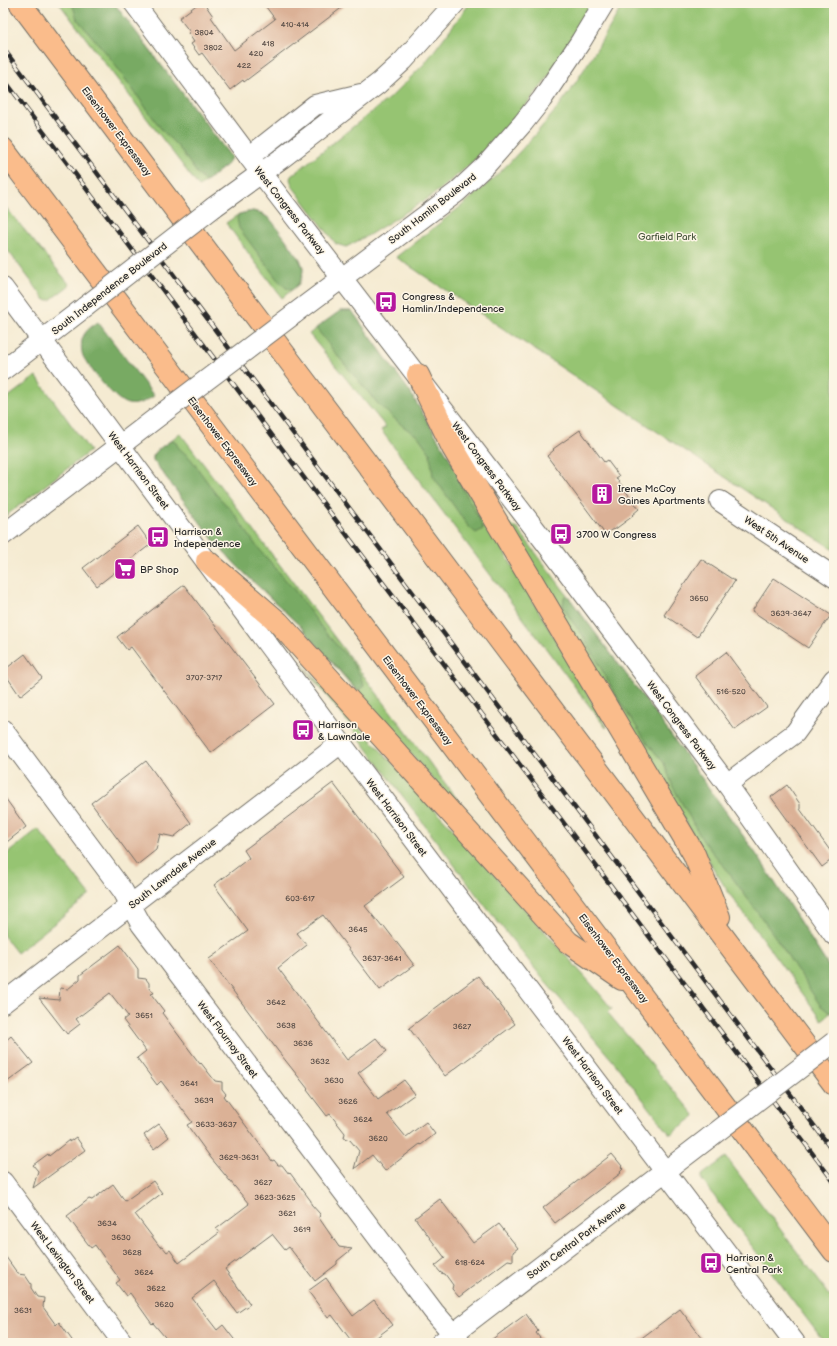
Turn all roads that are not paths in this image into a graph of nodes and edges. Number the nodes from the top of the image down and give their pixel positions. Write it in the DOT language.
graph roads {
  1 [pos="20,3"];
  2 [pos="134,3"];
  3 [pos="455,3"];
  4 [pos="604,3"];
  5 [pos="369,92"];
  6 [pos="3,148"];
  7 [pos="249,157"];
  8 [pos="262,173"];
  9 [pos="342,277"];
  10 [pos="3,288"];
  11 [pos="42,340"];
  12 [pos="3,370"];
  13 [pos="418,375"];
  14 [pos="120,445"];
  15 [pos="720,501"];
  16 [pos="3,535"];
  17 [pos="207,561"];
  18 [pos="834,577"];
  19 [pos="834,679"];
  20 [pos="3,730"];
  21 [pos="341,743"];
  22 [pos="727,784"];
  23 [pos="131,905"];
  24 [pos="834,935"];
  25 [pos="728,943"];
  26 [pos="637,989"];
  27 [pos="3,1003"];
  28 [pos="834,1042"];
  29 [pos="834,1084"];
  30 [pos="666,1171"];
  31 [pos="3,1182"];
  32 [pos="834,1251"];
  33 [pos="452,1340"];
  34 [pos="123,1343"];
  35 [pos="795,1343"];
  1 -- 25 [label="highway, Eisenhower Expressway"];
  2 -- 7 [label="street, West Congress Parkway"];
  3 -- 5 [label="street"];
  4 -- 9 [label="street, South Hamlin Boulevard"];
  5 -- 7 [label="street"];
  5 -- 8 [label="street"];
  6 -- 26 [label="highway, Eisenhower Expressway"];
  7 -- 8 [label="street, West Congress Parkway"];
  8 -- 9 [label="street, West Congress Parkway"];
  8 -- 11 [label="street, South Independence Boulevard, bridge"];
  9 -- 13 [label="street, West Congress Parkway"];
  9 -- 14 [label="street, South Hamlin Boulevard, bridge"];
  10 -- 11 [label="street, West Harrison Street"];
  11 -- 12 [label="street, South Independence Boulevard"];
  11 -- 14 [label="street, West Harrison Street"];
  13 -- 22 [label="street, West Congress Parkway"];
  13 -- 25 [label="highway"];
  14 -- 16 [label="street"];
  14 -- 17 [label="street, West Harrison Street"];
  15 -- 18 [label="street, West 5th Avenue"];
  17 -- 21 [label="street, West Harrison Street"];
  17 -- 26 [label="highway"];
  19 -- 22 [label="street"];
  20 -- 23 [label="street, West Flournoy Street"];
  21 -- 23 [label="street, South Lawndale Avenue"];
  21 -- 30 [label="street, West Harrison Street"];
  22 -- 24 [label="street, West Congress Parkway"];
  23 -- 27 [label="street, South Lawndale Avenue"];
  23 -- 33 [label="street, West Flournoy Street"];
  25 -- 29 [label="highway, Eisenhower Expressway"];
  26 -- 32 [label="highway, Eisenhower Expressway"];
  28 -- 30 [label="street, South Central Park Avenue, bridge"];
  30 -- 33 [label="street, South Central Park Avenue"];
  30 -- 35 [label="street, West Harrison Street"];
  31 -- 34 [label="street, West Lexington Street"];
}
